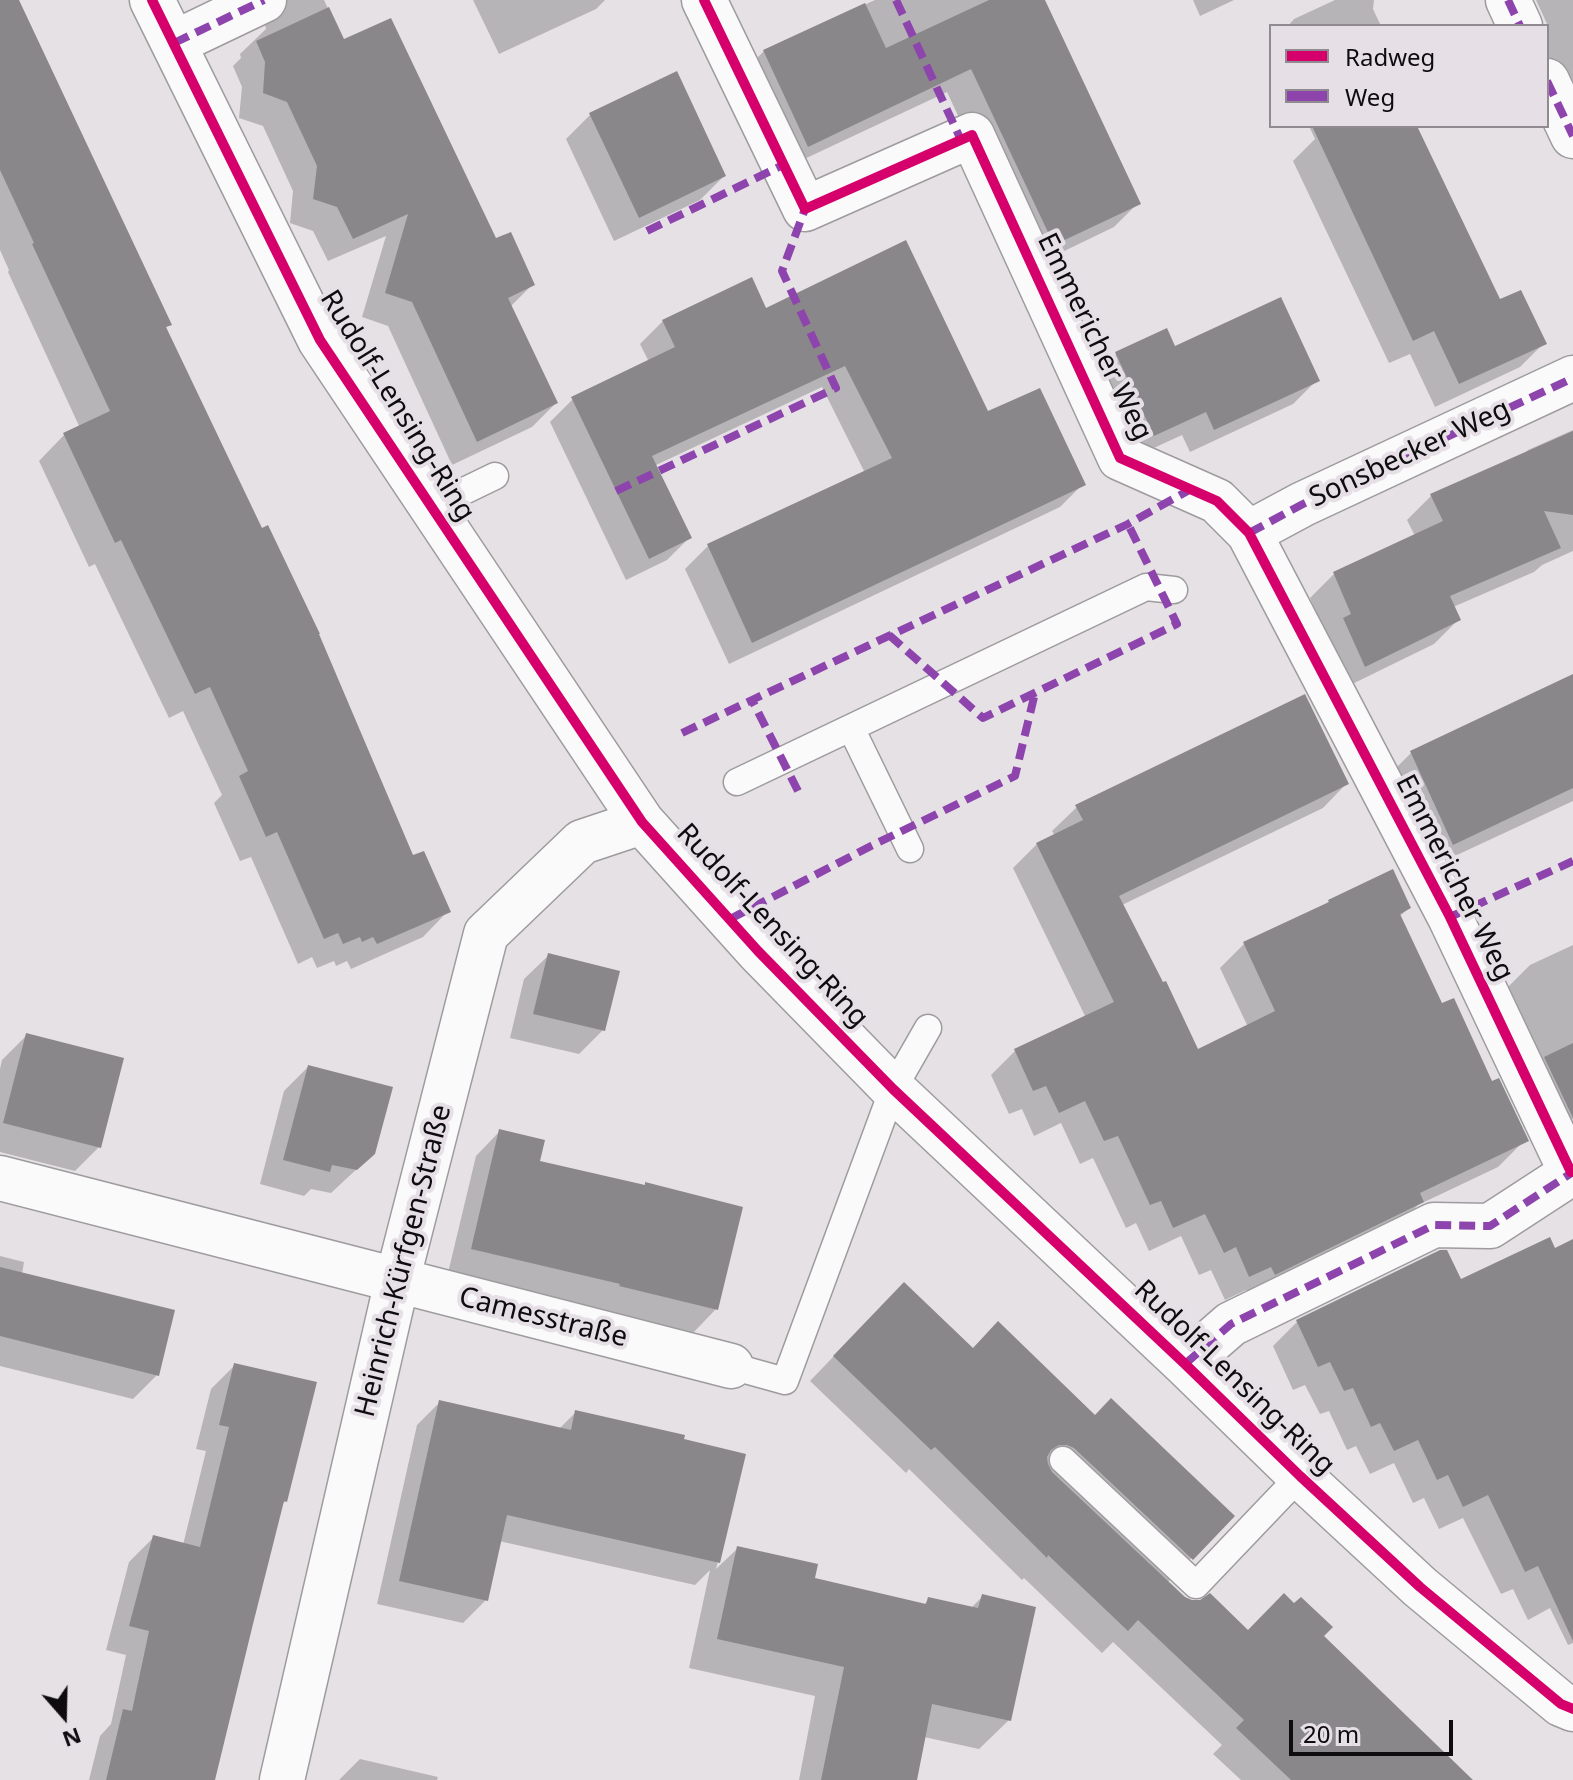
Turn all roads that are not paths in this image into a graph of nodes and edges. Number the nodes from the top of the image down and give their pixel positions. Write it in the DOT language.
graph roads {
  1 [pos="152,0"];
  2 [pos="264,0"];
  3 [pos="704,0"];
  4 [pos="1508,0"];
  5 [pos="1519,24"];
  6 [pos="174,43"];
  7 [pos="1549,85"];
  8 [pos="1573,136"];
  9 [pos="1573,378"];
  10 [pos="495,476"];
  11 [pos="431,507"];
  12 [pos="1249,533"];
  13 [pos="1174,590"];
  14 [pos="851,728"];
  15 [pos="737,782"];
  16 [pos="642,822"];
  17 [pos="910,849"];
  18 [pos="928,1028"];
  19 [pos="893,1089"];
  20 [pos="1572,1172"];
  21 [pos="0,1178"];
  22 [pos="397,1281"];
  23 [pos="1185,1364"];
  24 [pos="731,1366"];
  25 [pos="1063,1460"];
  26 [pos="1300,1476"];
  27 [pos="1573,1709"];
  28 [pos="282,1780"];
  1 -- 6 [label="street, Rudolf-Lensing-Ring"];
  2 -- 6 [label="street"];
  3 -- 12 [label="street, Emmericher Weg"];
  4 -- 5 [label="street"];
  6 -- 11 [label="street, Rudolf-Lensing-Ring"];
  7 -- 8 [label="street"];
  9 -- 12 [label="street, Sonsbecker Weg"];
  10 -- 11 [label="lane"];
  11 -- 16 [label="street, Rudolf-Lensing-Ring"];
  12 -- 20 [label="street, Emmericher Weg"];
  13 -- 14 [label="lane"];
  14 -- 15 [label="lane"];
  14 -- 17 [label="lane"];
  16 -- 19 [label="street, Rudolf-Lensing-Ring"];
  16 -- 22 [label="street, Heinrich-Kürfgen-Straße"];
  18 -- 19 [label="lane"];
  19 -- 23 [label="street, Rudolf-Lensing-Ring"];
  19 -- 24 [label="lane, Camesstraße"];
  20 -- 23 [label="street"];
  21 -- 22 [label="street, Camesstraße"];
  22 -- 24 [label="street, Camesstraße"];
  22 -- 28 [label="street, Heinrich-Kürfgen-Straße"];
  23 -- 26 [label="street, Rudolf-Lensing-Ring"];
  25 -- 26 [label="lane"];
  26 -- 27 [label="street, Rudolf-Lensing-Ring"];
}
